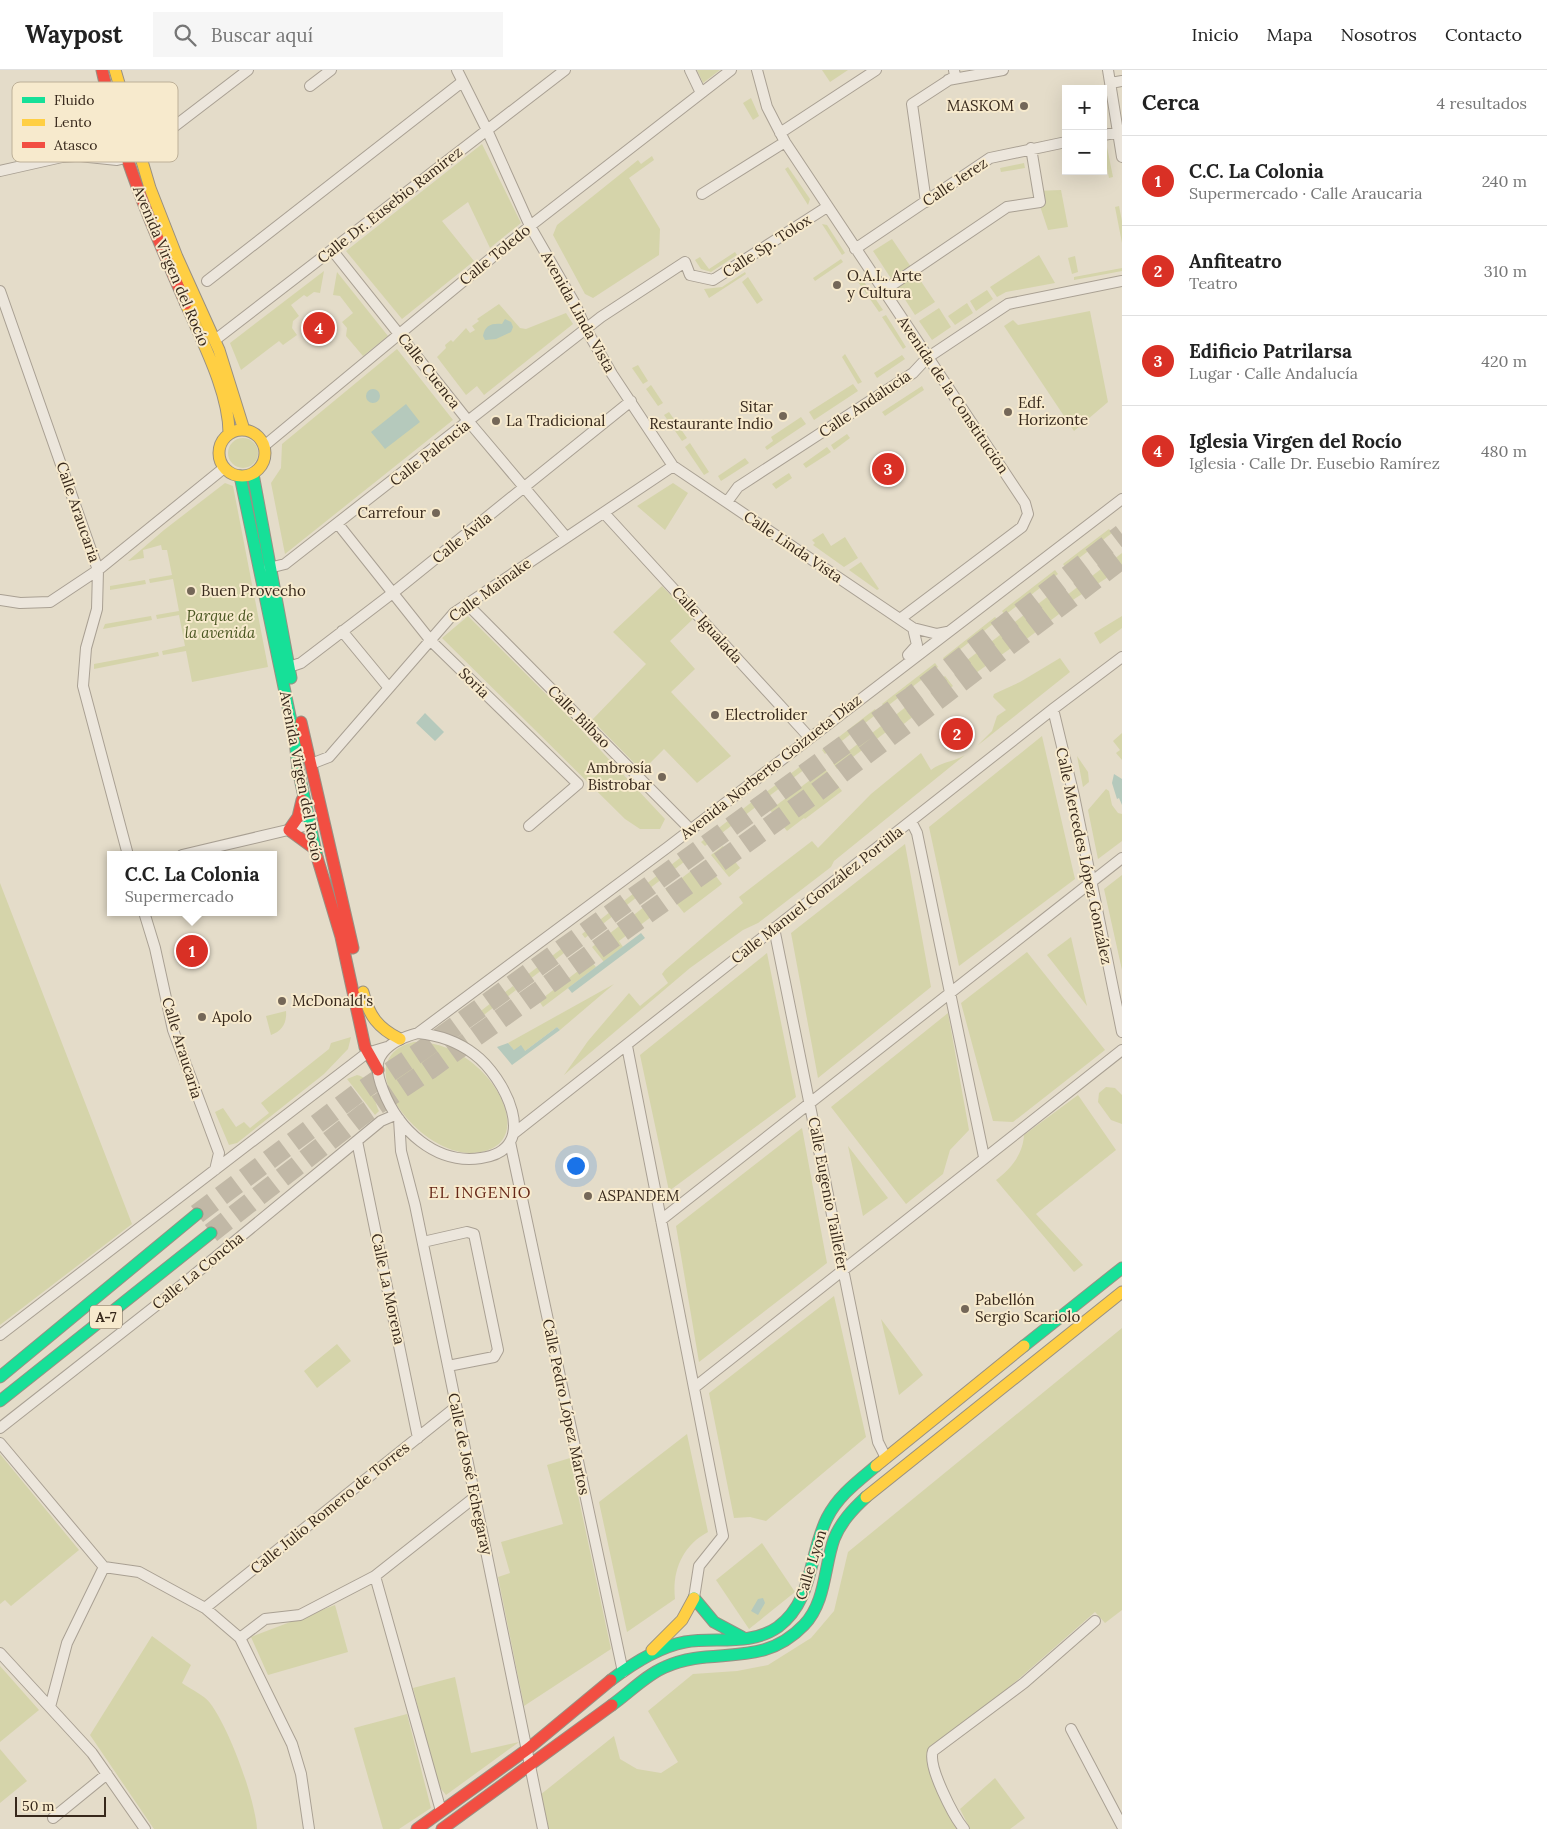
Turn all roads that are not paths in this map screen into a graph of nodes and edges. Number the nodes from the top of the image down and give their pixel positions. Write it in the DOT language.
graph roads {
  1 [pos="248,70"];
  2 [pos="331,70"];
  3 [pos="457,70"];
  4 [pos="565,70"];
  5 [pos="690,70"];
  6 [pos="731,70"];
  7 [pos="757,70"];
  8 [pos="876,70"];
  9 [pos="954,70"];
  10 [pos="1003,70"];
  11 [pos="1108,70"];
  12 [pos="1122,80"];
  13 [pos="947,81"];
  14 [pos="462,82"];
  15 [pos="1111,83"];
  16 [pos="310,86"];
  17 [pos="701,94"];
  18 [pos="178,122"];
  19 [pos="487,130"];
  20 [pos="1120,132"];
  21 [pos="1107,134"];
  22 [pos="783,137"];
  23 [pos="1062,143"];
  24 [pos="1031,148"];
  25 [pos="1122,157"];
  26 [pos="40,162"];
  27 [pos="134,162"];
  28 [pos="134,162"];
  29 [pos="0,171"];
  30 [pos="702,194"];
  31 [pos="926,202"];
  32 [pos="827,207"];
  33 [pos="530,226"];
  34 [pos="855,249"];
  35 [pos="332,250"];
  36 [pos="207,281"];
  37 [pos="1122,281"];
  38 [pos="0,291"];
  39 [pos="883,291"];
  40 [pos="586,329"];
  41 [pos="400,334"];
  42 [pos="216,340"];
  43 [pos="927,358"];
  44 [pos="631,401"];
  45 [pos="469,422"];
  46 [pos="244,430"];
  47 [pos="229,433"];
  48 [pos="264,446"];
  49 [pos="673,466"];
  50 [pos="224,468"];
  51 [pos="252,474"];
  52 [pos="240,476"];
  53 [pos="524,488"];
  54 [pos="1122,499"];
  55 [pos="727,502"];
  56 [pos="604,513"];
  57 [pos="338,524"];
  58 [pos="566,537"];
  59 [pos="269,568"];
  60 [pos="98,570"];
  61 [pos="394,592"];
  62 [pos="0,600"];
  63 [pos="467,604"];
  64 [pos="900,619"];
  65 [pos="913,628"];
  66 [pos="342,631"];
  67 [pos="948,632"];
  68 [pos="431,640"];
  69 [pos="1122,657"];
  70 [pos="289,667"];
  71 [pos="892,673"];
  72 [pos="389,688"];
  73 [pos="1053,709"];
  74 [pos="809,737"];
  75 [pos="311,764"];
  76 [pos="303,794"];
  77 [pos="911,821"];
  78 [pos="309,825"];
  79 [pos="529,826"];
  80 [pos="289,830"];
  81 [pos="690,830"];
  82 [pos="315,849"];
  83 [pos="127,851"];
  84 [pos="199,851"];
  85 [pos="1122,858"];
  86 [pos="1090,882"];
  87 [pos="343,903"];
  88 [pos="145,916"];
  89 [pos="774,928"];
  90 [pos="951,991"];
  91 [pos="1122,1032"];
  92 [pos="418,1033"];
  93 [pos="400,1039"];
  94 [pos="626,1046"];
  95 [pos="387,1048"];
  96 [pos="1122,1050"];
  97 [pos="367,1053"];
  98 [pos="378,1070"];
  99 [pos="810,1102"];
  100 [pos="397,1117"];
  101 [pos="512,1138"];
  102 [pos="357,1141"];
  103 [pos="219,1153"];
  104 [pos="237,1154"];
  105 [pos="984,1157"];
  106 [pos="215,1170"];
  107 [pos="197,1214"];
  108 [pos="661,1220"];
  109 [pos="211,1233"];
  110 [pos="423,1242"];
  111 [pos="844,1268"];
  112 [pos="1122,1268"];
  113 [pos="116,1280"];
  114 [pos="1122,1292"];
  115 [pos="0,1336"];
  116 [pos="12,1351"];
  117 [pos="448,1366"];
  118 [pos="0,1376"];
  119 [pos="695,1387"];
  120 [pos="12,1392"];
  121 [pos="0,1401"];
  122 [pos="0,1406"];
  123 [pos="456,1407"];
  124 [pos="0,1428"];
  125 [pos="418,1438"];
  126 [pos="0,1443"];
  127 [pos="886,1458"];
  128 [pos="475,1497"];
  129 [pos="104,1567"];
  130 [pos="375,1576"];
  131 [pos="694,1598"];
  132 [pos="204,1608"];
  133 [pos="1095,1621"];
  134 [pos="240,1638"];
  135 [pos="749,1639"];
  136 [pos="0,1653"];
  137 [pos="644,1657"];
  138 [pos="623,1672"];
  139 [pos="50,1707"];
  140 [pos="1071,1729"];
  141 [pos="526,1750"];
  142 [pos="529,1766"];
  143 [pos="107,1774"];
  144 [pos="441,1812"];
  145 [pos="53,1818"];
  146 [pos="1122,1826"];
  147 [pos="145,1829"];
  148 [pos="309,1829"];
  149 [pos="417,1829"];
  150 [pos="444,1829"];
  151 [pos="543,1829"];
  152 [pos="964,1829"];
  1 -- 18 [label="street"];
  2 -- 16 [label="street"];
  3 -- 14 [label="street, Avenida Linda Vista"];
  4 -- 19 [label="street, Calle Dr. Eusebio Ramírez"];
  5 -- 17 [label="street"];
  6 -- 17 [label="street, Calle Toledo"];
  7 -- 22 [label="street, Avenida de la Constitución"];
  8 -- 22 [label="street"];
  9 -- 13 [label="street"];
  10 -- 13 [label="street"];
  11 -- 15 [label="street"];
  12 -- 15 [label="street"];
  13 -- 31 [label="street"];
  14 -- 19 [label="street, Avenida Linda Vista"];
  14 -- 36 [label="street"];
  15 -- 20 [label="street"];
  17 -- 33 [label="street, Calle Toledo"];
  19 -- 33 [label="street, Avenida Linda Vista"];
  19 -- 35 [label="street, Calle Dr. Eusebio Ramírez"];
  20 -- 21 [label="street"];
  20 -- 25 [label="street"];
  22 -- 30 [label="street"];
  22 -- 32 [label="street, Avenida de la Constitución"];
  23 -- 24 [label="street, Calle Jerez"];
  24 -- 31 [label="street, Calle Jerez"];
  24 -- 39 [label="street"];
  26 -- 29 [label="street"];
  27 -- 42 [label="main road, Avenida Virgen del Rocío"];
  28 -- 47 [label="main road, Avenida Virgen del Rocío"];
  31 -- 34 [label="street, Calle Jerez"];
  32 -- 34 [label="street, Avenida de la Constitución"];
  32 -- 40 [label="street, Calle Sp. Tolox"];
  33 -- 40 [label="street, Avenida Linda Vista"];
  33 -- 41 [label="street, Calle Toledo"];
  34 -- 39 [label="street, Avenida de la Constitución"];
  35 -- 41 [label="street, Calle Cuenca"];
  35 -- 42 [label="street, Calle Dr. Eusebio Ramírez"];
  37 -- 43 [label="street, Calle Andalucía"];
  38 -- 60 [label="street, Calle Araucaria"];
  39 -- 43 [label="street, Avenida de la Constitución"];
  40 -- 44 [label="street, Avenida Linda Vista"];
  40 -- 45 [label="street, Calle Palencia"];
  41 -- 45 [label="street, Calle Cuenca"];
  41 -- 48 [label="street, Calle Toledo"];
  42 -- 46 [label="main road, Avenida Virgen del Rocío"];
  43 -- 55 [label="street, Calle Andalucía"];
  43 -- 64 [label="street, Avenida de la Constitución"];
  44 -- 49 [label="street, Avenida Linda Vista"];
  44 -- 53 [label="street, Calle Ávila"];
  45 -- 53 [label="street, Calle Cuenca"];
  45 -- 57 [label="street, Calle Palencia"];
  46 -- 47 [label="main road"];
  46 -- 48 [label="main road"];
  47 -- 50 [label="main road"];
  48 -- 51 [label="main road"];
  49 -- 55 [label="street, Calle Linda Vista"];
  49 -- 56 [label="street, Calle Mainake"];
  50 -- 52 [label="main road"];
  50 -- 60 [label="street"];
  51 -- 52 [label="main road"];
  51 -- 59 [label="main road, Avenida Virgen del Rocío"];
  52 -- 76 [label="main road, Avenida Virgen del Rocío"];
  53 -- 58 [label="street, Calle Cuenca"];
  53 -- 61 [label="street, Calle Ávila"];
  54 -- 67 [label="street, Avenida Norberto Goizueta Díaz"];
  55 -- 64 [label="street, Calle Linda Vista"];
  56 -- 58 [label="street, Calle Mainake"];
  56 -- 74 [label="street, Calle Igualada"];
  57 -- 59 [label="street, Calle Palencia"];
  57 -- 61 [label="street, Soria"];
  58 -- 63 [label="street, Calle Mainake"];
  59 -- 70 [label="main road, Avenida Virgen del Rocío"];
  60 -- 62 [label="street"];
  60 -- 83 [label="street, Calle Araucaria"];
  61 -- 66 [label="street, Calle Ávila"];
  61 -- 68 [label="street, Soria"];
  63 -- 68 [label="street, Calle Mainake"];
  63 -- 81 [label="street, Calle Bilbao"];
  64 -- 65 [label="street, Calle Linda Vista"];
  65 -- 67 [label="street, Calle Linda Vista"];
  65 -- 71 [label="street"];
  66 -- 70 [label="street, Calle Ávila"];
  66 -- 72 [label="street"];
  67 -- 71 [label="street, Avenida Norberto Goizueta Díaz"];
  68 -- 72 [label="street, Calle Mainake"];
  68 -- 79 [label="street, Soria"];
  69 -- 73 [label="street, Calle Manuel González Portilla"];
  70 -- 75 [label="main road, Avenida Virgen del Rocío"];
  71 -- 74 [label="street, Avenida Norberto Goizueta Díaz"];
  72 -- 75 [label="street, Calle Mainake"];
  73 -- 77 [label="street, Calle Manuel González Portilla"];
  73 -- 86 [label="street, Calle Mercedes López González"];
  74 -- 81 [label="street, Avenida Norberto Goizueta Díaz"];
  75 -- 78 [label="main road"];
  75 -- 87 [label="main road, Avenida Virgen del Rocío"];
  76 -- 78 [label="main road, Avenida Virgen del Rocío"];
  76 -- 80 [label="main road"];
  77 -- 89 [label="street, Calle Manuel González Portilla"];
  77 -- 90 [label="street"];
  78 -- 80 [label="street"];
  78 -- 82 [label="main road, Avenida Virgen del Rocío"];
  78 -- 87 [label="main road"];
  80 -- 82 [label="main road"];
  80 -- 84 [label="street"];
  81 -- 92 [label="street, Avenida Norberto Goizueta Díaz"];
  82 -- 97 [label="main road, Avenida Virgen del Rocío"];
  85 -- 86 [label="street"];
  86 -- 90 [label="street"];
  86 -- 91 [label="street, Calle Mercedes López González"];
  87 -- 93 [label="main road, Avenida Virgen del Rocío"];
  88 -- 103 [label="street, Calle Araucaria"];
  89 -- 94 [label="street, Calle Manuel González Portilla"];
  89 -- 99 [label="street, Calle Eugenio Taillefer"];
  90 -- 99 [label="street"];
  90 -- 105 [label="street"];
  92 -- 93 [label="street"];
  92 -- 101 [label="street"];
  93 -- 95 [label="street"];
  94 -- 101 [label="street, Calle Manuel González Portilla"];
  94 -- 108 [label="street"];
  95 -- 97 [label="street"];
  95 -- 98 [label="street"];
  96 -- 105 [label="street"];
  97 -- 98 [label="main road, Avenida Virgen del Rocío"];
  97 -- 104 [label="street"];
  98 -- 100 [label="street"];
  99 -- 108 [label="street"];
  99 -- 111 [label="street, Calle Eugenio Taillefer"];
  100 -- 101 [label="street"];
  100 -- 102 [label="street, Calle La Concha"];
  100 -- 110 [label="street, Calle de José Echegaray"];
  101 -- 138 [label="street, Calle Pedro López Martos"];
  102 -- 124 [label="street, Calle La Concha"];
  102 -- 125 [label="street, Calle La Morena"];
  103 -- 104 [label="street"];
  103 -- 106 [label="street"];
  104 -- 106 [label="street"];
  105 -- 111 [label="street"];
  106 -- 115 [label="street"];
  107 -- 113 [label="main road, A-7"];
  108 -- 119 [label="street"];
  109 -- 120 [label="main road, A-7"];
  110 -- 117 [label="street, Calle de José Echegaray"];
  110 -- 117 [label="street"];
  111 -- 119 [label="street"];
  111 -- 127 [label="street, Calle Eugenio Taillefer"];
  112 -- 127 [label="main road, Calle Lyon"];
  113 -- 116 [label="main road"];
  113 -- 118 [label="main road, A-7"];
  114 -- 142 [label="main road, Calle Lyon"];
  117 -- 123 [label="street, Calle de José Echegaray"];
  119 -- 131 [label="street"];
  120 -- 121 [label="main road, A-7"];
  120 -- 122 [label="main road"];
  123 -- 125 [label="street, Calle Julio Romero de Torres"];
  123 -- 128 [label="street, Calle de José Echegaray"];
  125 -- 132 [label="street, Calle Julio Romero de Torres"];
  126 -- 129 [label="street"];
  127 -- 135 [label="main road, Calle Lyon"];
  128 -- 130 [label="street"];
  128 -- 141 [label="street, Calle de José Echegaray"];
  129 -- 132 [label="street"];
  129 -- 139 [label="street"];
  130 -- 134 [label="street"];
  130 -- 144 [label="street"];
  131 -- 135 [label="main road"];
  131 -- 137 [label="main road"];
  132 -- 134 [label="street"];
  133 -- 152 [label="street"];
  134 -- 148 [label="street"];
  135 -- 137 [label="main road, Calle Lyon"];
  136 -- 139 [label="street"];
  137 -- 138 [label="main road, Calle Lyon"];
  138 -- 141 [label="main road, Calle Lyon"];
  139 -- 143 [label="street"];
  140 -- 146 [label="street"];
  141 -- 142 [label="street, Calle de José Echegaray"];
  141 -- 144 [label="main road, Calle Lyon"];
  142 -- 150 [label="main road, Calle Lyon"];
  142 -- 151 [label="street, Calle de José Echegaray"];
  143 -- 145 [label="street"];
  143 -- 147 [label="street"];
  144 -- 149 [label="main road, Calle Lyon"];
}
